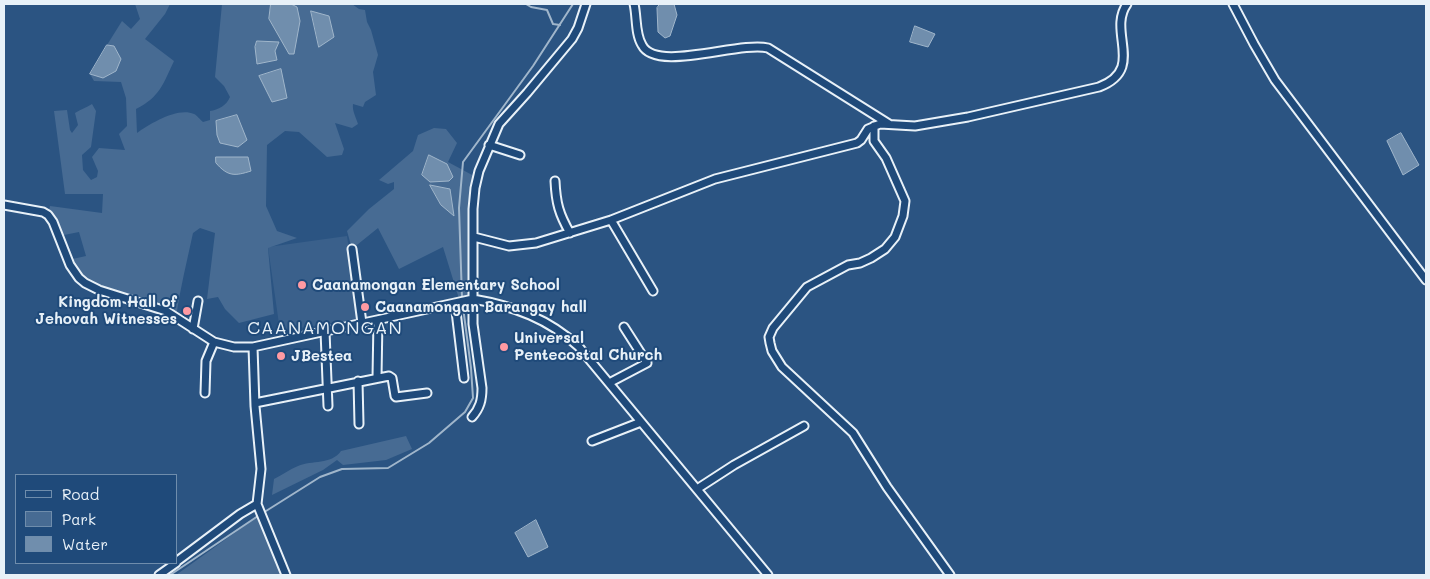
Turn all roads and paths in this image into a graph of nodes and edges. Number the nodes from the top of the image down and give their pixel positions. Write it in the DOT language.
graph roads {
  1 [pos="586,4"];
  2 [pos="634,4"];
  3 [pos="1127,4"];
  4 [pos="1233,4"];
  5 [pos="889,124"];
  6 [pos="874,126"];
  7 [pos="489,145"];
  8 [pos="520,155"];
  9 [pos="555,181"];
  10 [pos="4,205"];
  11 [pos="611,220"];
  12 [pos="570,233"];
  13 [pos="474,237"];
  14 [pos="352,249"];
  15 [pos="1426,280"];
  16 [pos="653,291"];
  17 [pos="473,299"];
  18 [pos="198,301"];
  19 [pos="455,303"];
  20 [pos="378,320"];
  21 [pos="362,323"];
  22 [pos="624,327"];
  23 [pos="193,329"];
  24 [pos="325,331"];
  25 [pos="214,342"];
  26 [pos="253,347"];
  27 [pos="377,378"];
  28 [pos="464,378"];
  29 [pos="358,381"];
  30 [pos="609,383"];
  31 [pos="328,387"];
  32 [pos="427,393"];
  33 [pos="206,394"];
  34 [pos="255,403"];
  35 [pos="328,406"];
  36 [pos="472,417"];
  37 [pos="641,422"];
  38 [pos="359,424"];
  39 [pos="804,426"];
  40 [pos="592,441"];
  41 [pos="696,489"];
  42 [pos="257,504"];
  43 [pos="178,561"];
  44 [pos="175,564"];
  45 [pos="159,575"];
  46 [pos="286,575"];
  47 [pos="768,575"];
  48 [pos="950,575"];
  1 -- 7 [label="street"];
  2 -- 5 [label="street"];
  3 -- 5 [label="street"];
  4 -- 15 [label="street"];
  5 -- 6 [label="street"];
  6 -- 11 [label="street"];
  6 -- 48 [label="street"];
  7 -- 8 [label="street"];
  7 -- 13 [label="street"];
  9 -- 12 [label="street"];
  10 -- 23 [label="street"];
  11 -- 12 [label="street"];
  11 -- 16 [label="street"];
  12 -- 13 [label="street"];
  13 -- 17 [label="street"];
  14 -- 21 [label="street"];
  17 -- 19 [label="street"];
  17 -- 30 [label="street"];
  17 -- 36 [label="street"];
  18 -- 23 [label="street"];
  19 -- 20 [label="street"];
  19 -- 28 [label="street"];
  20 -- 21 [label="street"];
  20 -- 27 [label="street"];
  21 -- 24 [label="street"];
  22 -- 30 [label="street"];
  23 -- 25 [label="street"];
  24 -- 26 [label="street"];
  24 -- 31 [label="street"];
  25 -- 26 [label="street"];
  25 -- 33 [label="street"];
  26 -- 34 [label="street"];
  27 -- 29 [label="street"];
  27 -- 32 [label="street"];
  29 -- 31 [label="street"];
  29 -- 38 [label="street"];
  30 -- 37 [label="street"];
  31 -- 34 [label="street"];
  31 -- 35 [label="street"];
  34 -- 42 [label="street"];
  37 -- 40 [label="street"];
  37 -- 41 [label="street"];
  39 -- 41 [label="street"];
  41 -- 47 [label="street"];
  42 -- 43 [label="street"];
  42 -- 46 [label="street"];
  44 -- 45 [label="street"];
}
